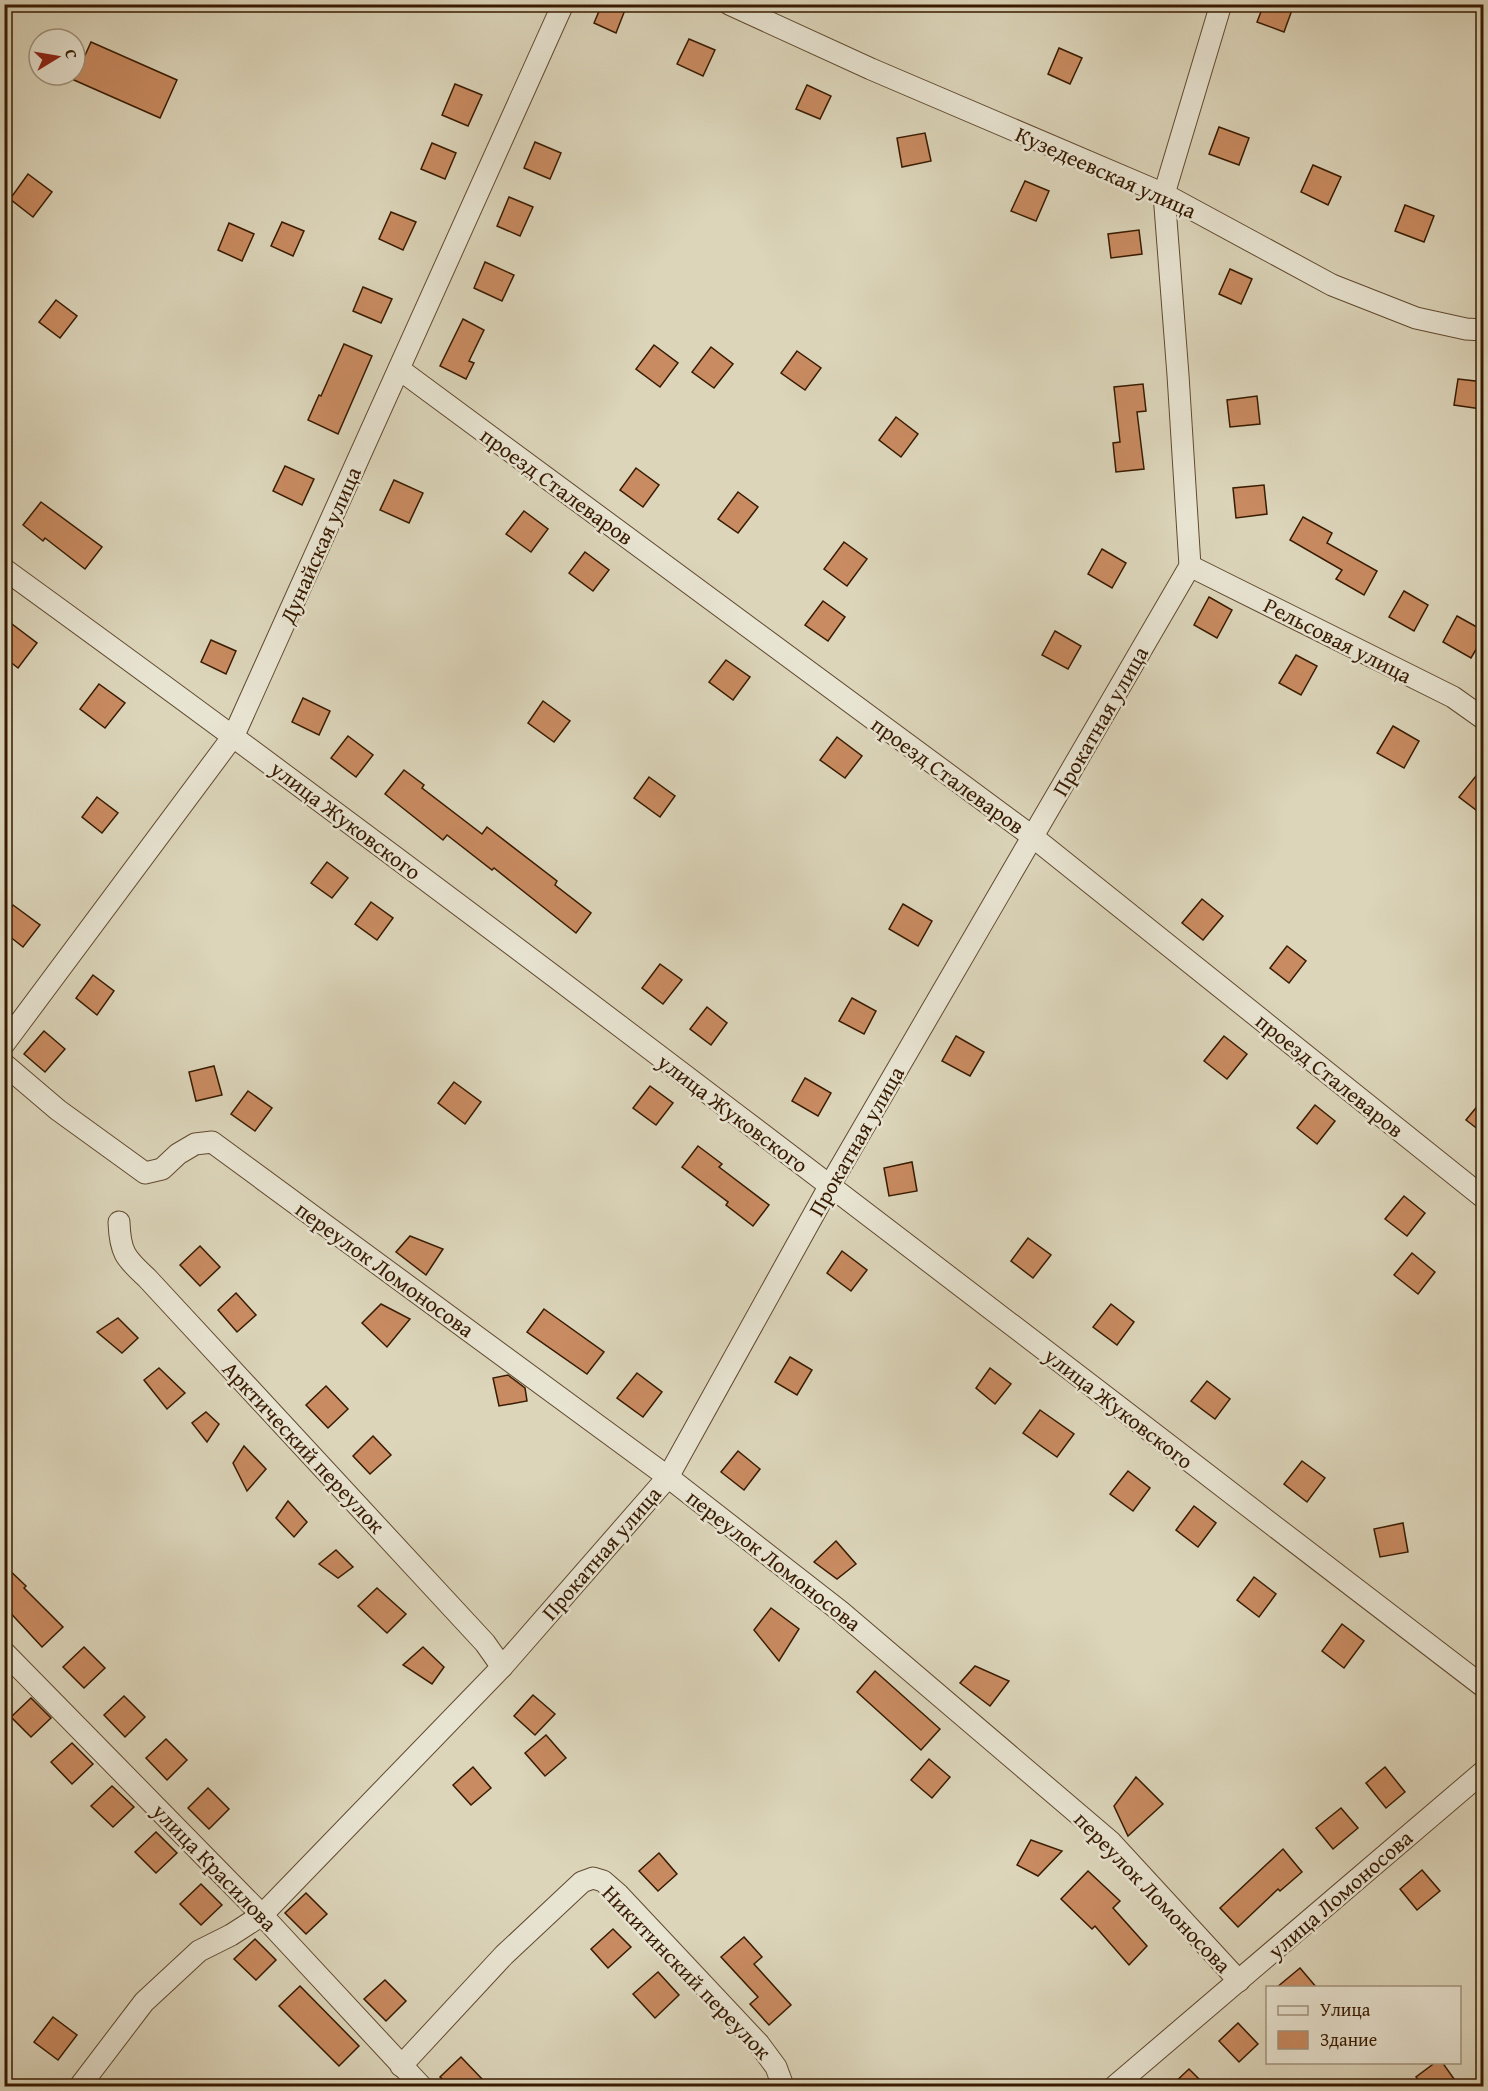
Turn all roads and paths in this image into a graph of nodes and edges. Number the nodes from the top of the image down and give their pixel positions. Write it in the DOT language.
graph roads {
  1 [pos="563,4"];
  2 [pos="729,4"];
  3 [pos="1221,4"];
  4 [pos="1164,194"];
  5 [pos="1484,330"];
  6 [pos="399,369"];
  7 [pos="1190,566"];
  8 [pos="4,570"];
  9 [pos="1484,719"];
  10 [pos="234,735"];
  11 [pos="1033,837"];
  12 [pos="4,1044"];
  13 [pos="4,1064"];
  14 [pos="830,1185"];
  15 [pos="1484,1198"];
  16 [pos="119,1222"];
  17 [pos="668,1477"];
  18 [pos="4,1652"];
  19 [pos="502,1667"];
  20 [pos="1484,1687"];
  21 [pos="1484,1771"];
  22 [pos="262,1915"];
  23 [pos="1239,1981"];
  24 [pos="401,2066"];
  25 [pos="80,2086"];
  26 [pos="421,2086"];
  27 [pos="783,2086"];
  28 [pos="1115,2086"];
  1 -- 6 [label="street, Дунайская улица"];
  2 -- 4 [label="street, Кузедеевская улица"];
  3 -- 4 [label="street"];
  4 -- 5 [label="street, Кузедеевская улица"];
  4 -- 7 [label="street"];
  6 -- 10 [label="street, Дунайская улица"];
  6 -- 11 [label="street, проезд Сталеваров"];
  7 -- 9 [label="street, Рельсовая улица"];
  7 -- 11 [label="street, Прокатная улица"];
  8 -- 10 [label="street, улица Жуковского"];
  10 -- 12 [label="street, Дунайская улица"];
  10 -- 14 [label="street, улица Жуковского"];
  11 -- 14 [label="street, Прокатная улица"];
  11 -- 15 [label="street, проезд Сталеваров"];
  13 -- 17 [label="street, переулок Ломоносова"];
  14 -- 17 [label="street, Прокатная улица"];
  14 -- 20 [label="street, улица Жуковского"];
  16 -- 19 [label="street, Арктический переулок"];
  17 -- 19 [label="street, Прокатная улица"];
  17 -- 23 [label="street, переулок Ломоносова"];
  18 -- 22 [label="street, улица Красилова"];
  19 -- 22 [label="street, Прокатная улица"];
  21 -- 23 [label="street, улица Ломоносова"];
  22 -- 24 [label="street, улица Красилова"];
  22 -- 25 [label="street, Прокатная улица"];
  23 -- 28 [label="street, улица Ломоносова"];
  24 -- 26 [label="street, улица Красилова"];
  24 -- 27 [label="street, Никитинский переулок"];
}
